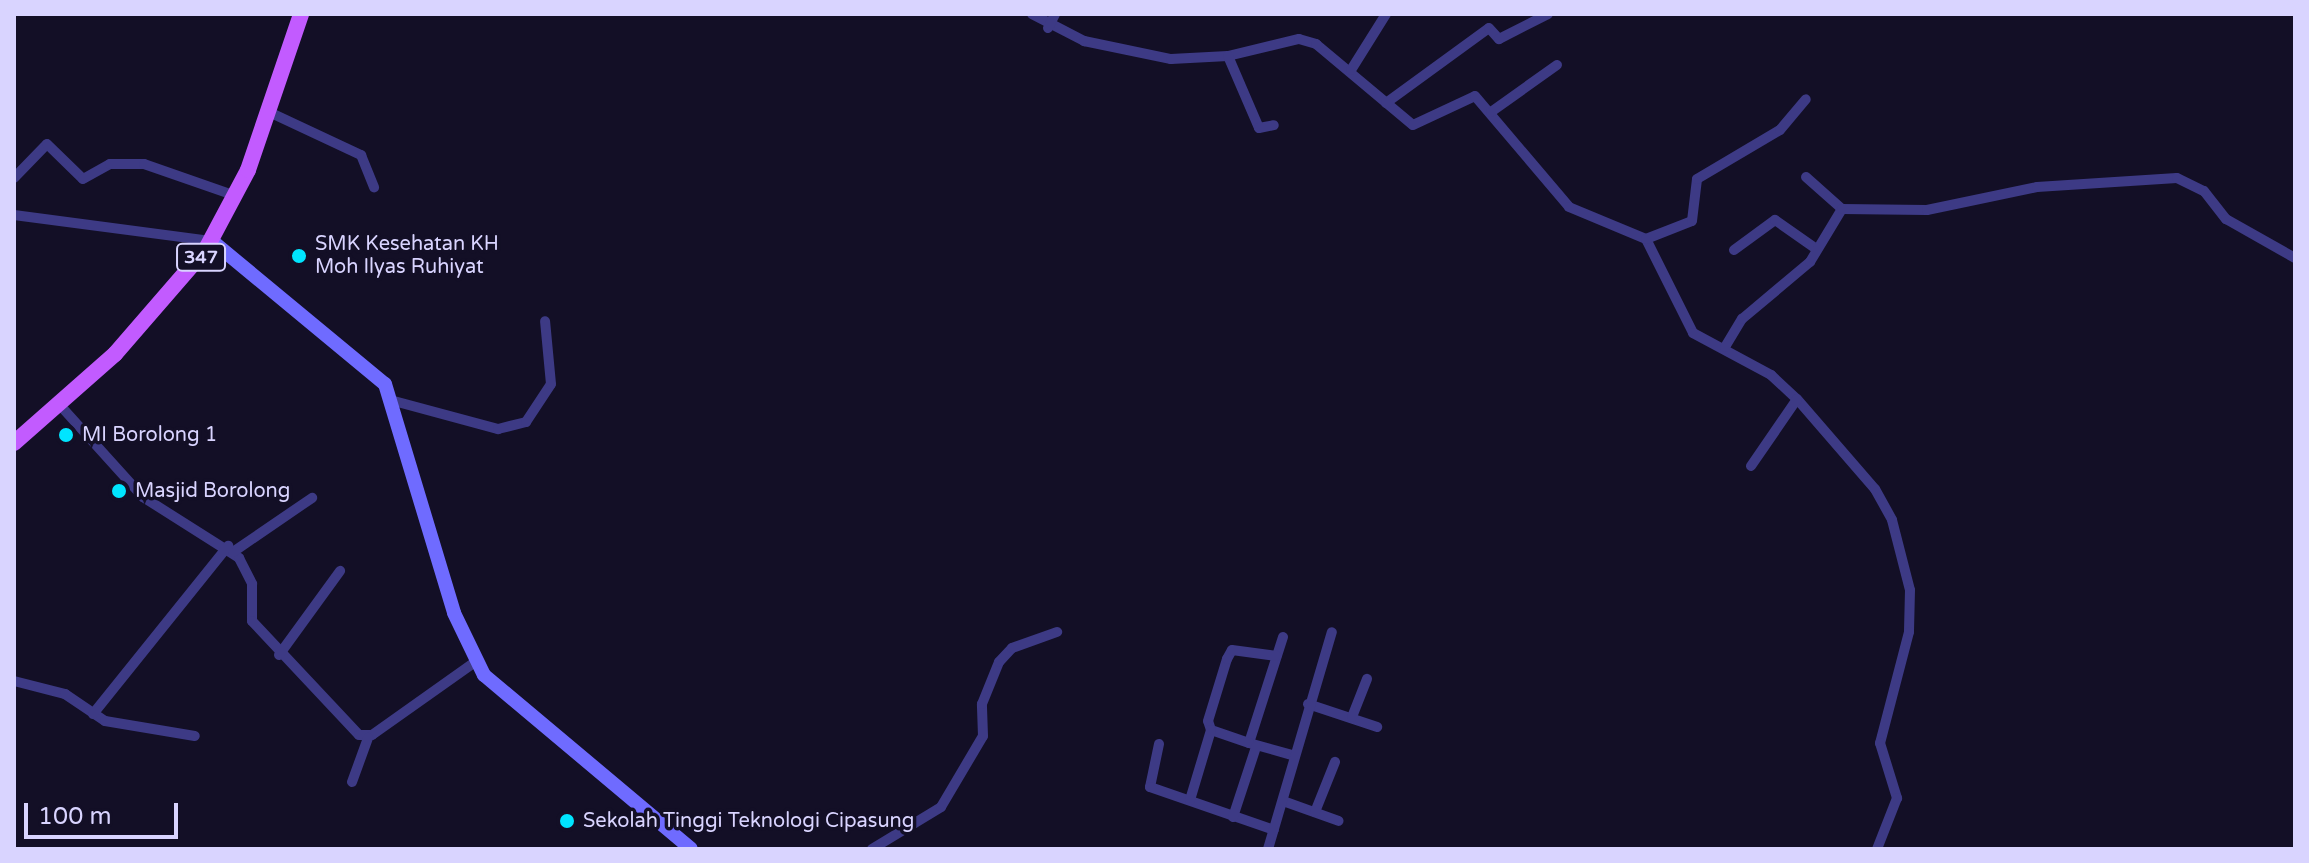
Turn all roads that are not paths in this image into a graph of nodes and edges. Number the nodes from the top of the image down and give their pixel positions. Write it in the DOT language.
graph roads {
  1 [pos="301,14"];
  2 [pos="1032,14"];
  3 [pos="1055,14"];
  4 [pos="1386,14"];
  5 [pos="1548,14"];
  6 [pos="1048,28"];
  7 [pos="1228,56"];
  8 [pos="1557,65"];
  9 [pos="1351,70"];
  10 [pos="1806,99"];
  11 [pos="1386,103"];
  12 [pos="269,112"];
  13 [pos="1491,112"];
  14 [pos="1274,125"];
  15 [pos="1806,177"];
  16 [pos="14,178"];
  17 [pos="374,188"];
  18 [pos="236,196"];
  19 [pos="1842,209"];
  20 [pos="14,215"];
  21 [pos="1646,239"];
  22 [pos="212,241"];
  23 [pos="1815,248"];
  24 [pos="1734,250"];
  25 [pos="2295,258"];
  26 [pos="545,321"];
  27 [pos="1725,347"];
  28 [pos="1797,399"];
  29 [pos="394,401"];
  30 [pos="58,403"];
  31 [pos="14,443"];
  32 [pos="1751,466"];
  33 [pos="312,498"];
  34 [pos="231,549"];
  35 [pos="340,571"];
  36 [pos="1057,632"];
  37 [pos="1332,632"];
  38 [pos="1283,637"];
  39 [pos="279,655"];
  40 [pos="1277,656"];
  41 [pos="475,662"];
  42 [pos="1367,679"];
  43 [pos="14,681"];
  44 [pos="1308,704"];
  45 [pos="93,714"];
  46 [pos="1352,717"];
  47 [pos="1377,727"];
  48 [pos="1211,730"];
  49 [pos="195,736"];
  50 [pos="368,738"];
  51 [pos="1159,744"];
  52 [pos="1252,745"];
  53 [pos="1292,755"];
  54 [pos="1335,762"];
  55 [pos="352,782"];
  56 [pos="1190,800"];
  57 [pos="1283,801"];
  58 [pos="1315,812"];
  59 [pos="1233,817"];
  60 [pos="1339,821"];
  61 [pos="1274,830"];
  62 [pos="691,849"];
  63 [pos="872,849"];
  64 [pos="1268,849"];
  65 [pos="1877,849"];
  1 -- 12 [label="main road, 347"];
  2 -- 6 [label="street"];
  3 -- 6 [label="street"];
  4 -- 9 [label="street"];
  5 -- 11 [label="street"];
  6 -- 7 [label="street"];
  7 -- 9 [label="street"];
  7 -- 14 [label="street"];
  8 -- 13 [label="street"];
  9 -- 11 [label="street"];
  10 -- 21 [label="street"];
  11 -- 13 [label="street"];
  12 -- 17 [label="street"];
  12 -- 18 [label="main road, 347"];
  13 -- 21 [label="street"];
  15 -- 19 [label="street"];
  16 -- 18 [label="street"];
  18 -- 22 [label="main road, 347"];
  19 -- 23 [label="street"];
  19 -- 25 [label="street"];
  20 -- 22 [label="street"];
  21 -- 27 [label="street"];
  22 -- 29 [label="main road"];
  22 -- 30 [label="main road, 347"];
  23 -- 24 [label="street"];
  23 -- 27 [label="street"];
  26 -- 29 [label="street"];
  27 -- 28 [label="street"];
  28 -- 32 [label="street"];
  28 -- 65 [label="street"];
  29 -- 41 [label="main road"];
  30 -- 31 [label="main road, 347"];
  30 -- 34 [label="street"];
  33 -- 34 [label="street"];
  34 -- 39 [label="street"];
  34 -- 45 [label="street"];
  35 -- 39 [label="street"];
  36 -- 63 [label="street"];
  37 -- 44 [label="street"];
  38 -- 40 [label="street"];
  39 -- 50 [label="street"];
  40 -- 48 [label="street"];
  40 -- 52 [label="street"];
  41 -- 50 [label="street"];
  41 -- 62 [label="main road"];
  42 -- 46 [label="street"];
  43 -- 45 [label="street"];
  44 -- 46 [label="street"];
  44 -- 53 [label="street"];
  45 -- 49 [label="street"];
  46 -- 47 [label="street"];
  48 -- 52 [label="street"];
  48 -- 56 [label="street"];
  50 -- 55 [label="street"];
  51 -- 56 [label="street"];
  52 -- 53 [label="street"];
  52 -- 59 [label="street"];
  53 -- 57 [label="street"];
  54 -- 58 [label="street"];
  56 -- 59 [label="street"];
  57 -- 58 [label="street"];
  57 -- 61 [label="street"];
  58 -- 60 [label="street"];
  59 -- 61 [label="street"];
  61 -- 64 [label="street"];
}
